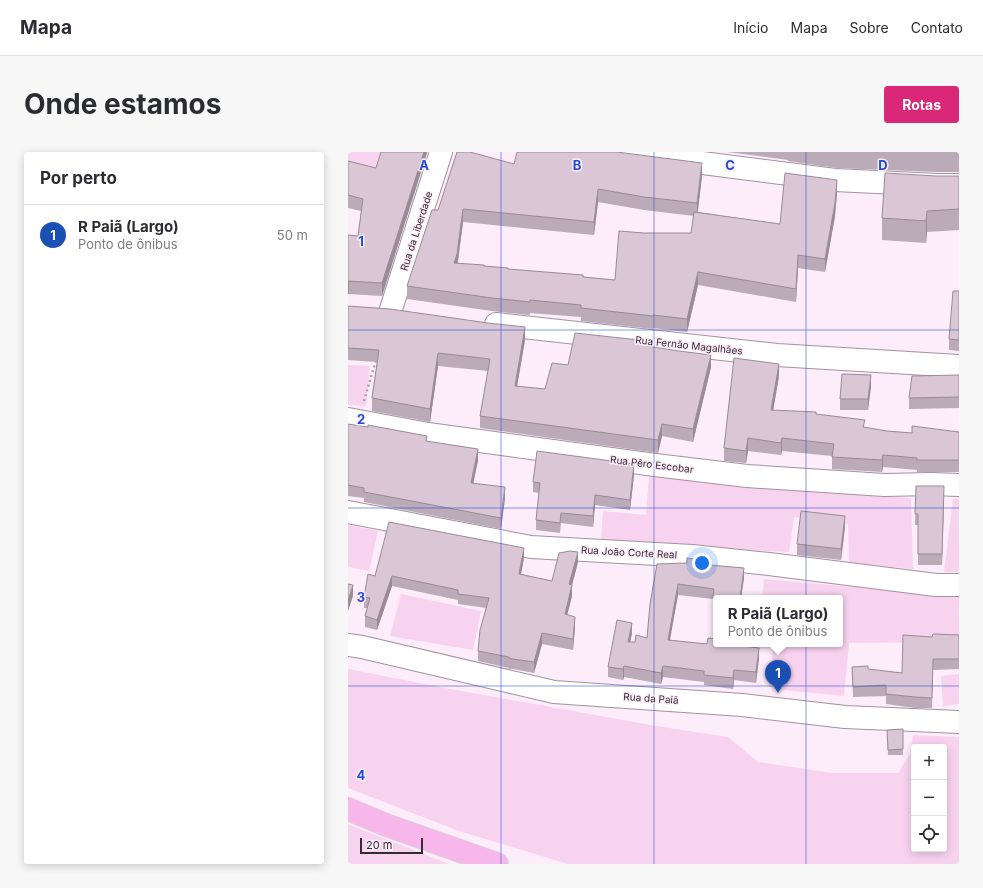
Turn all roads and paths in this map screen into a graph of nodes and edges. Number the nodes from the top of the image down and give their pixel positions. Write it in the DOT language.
graph roads {
  1 [pos="441,152"];
  2 [pos="617,152"];
  3 [pos="959,185"];
  4 [pos="414,313"];
  5 [pos="474,321"];
  6 [pos="378,354"];
  7 [pos="959,366"];
  8 [pos="353,420"];
  9 [pos="959,485"];
  10 [pos="348,512"];
  11 [pos="959,585"];
  12 [pos="348,645"];
  13 [pos="959,722"];
  14 [pos="348,809"];
  15 [pos="497,864"];
  1 -- 4 [label="street, Rua da Liberdade"];
  2 -- 3 [label="street"];
  5 -- 7 [label="street, Rua Fernão Magalhães"];
  6 -- 8 [label="path"];
  8 -- 9 [label="street, Rua Pêro Escobar"];
  10 -- 11 [label="street, Rua João Corte Real"];
  12 -- 13 [label="street, Rua da Paiã"];
  14 -- 15 [label="highway"];
}
